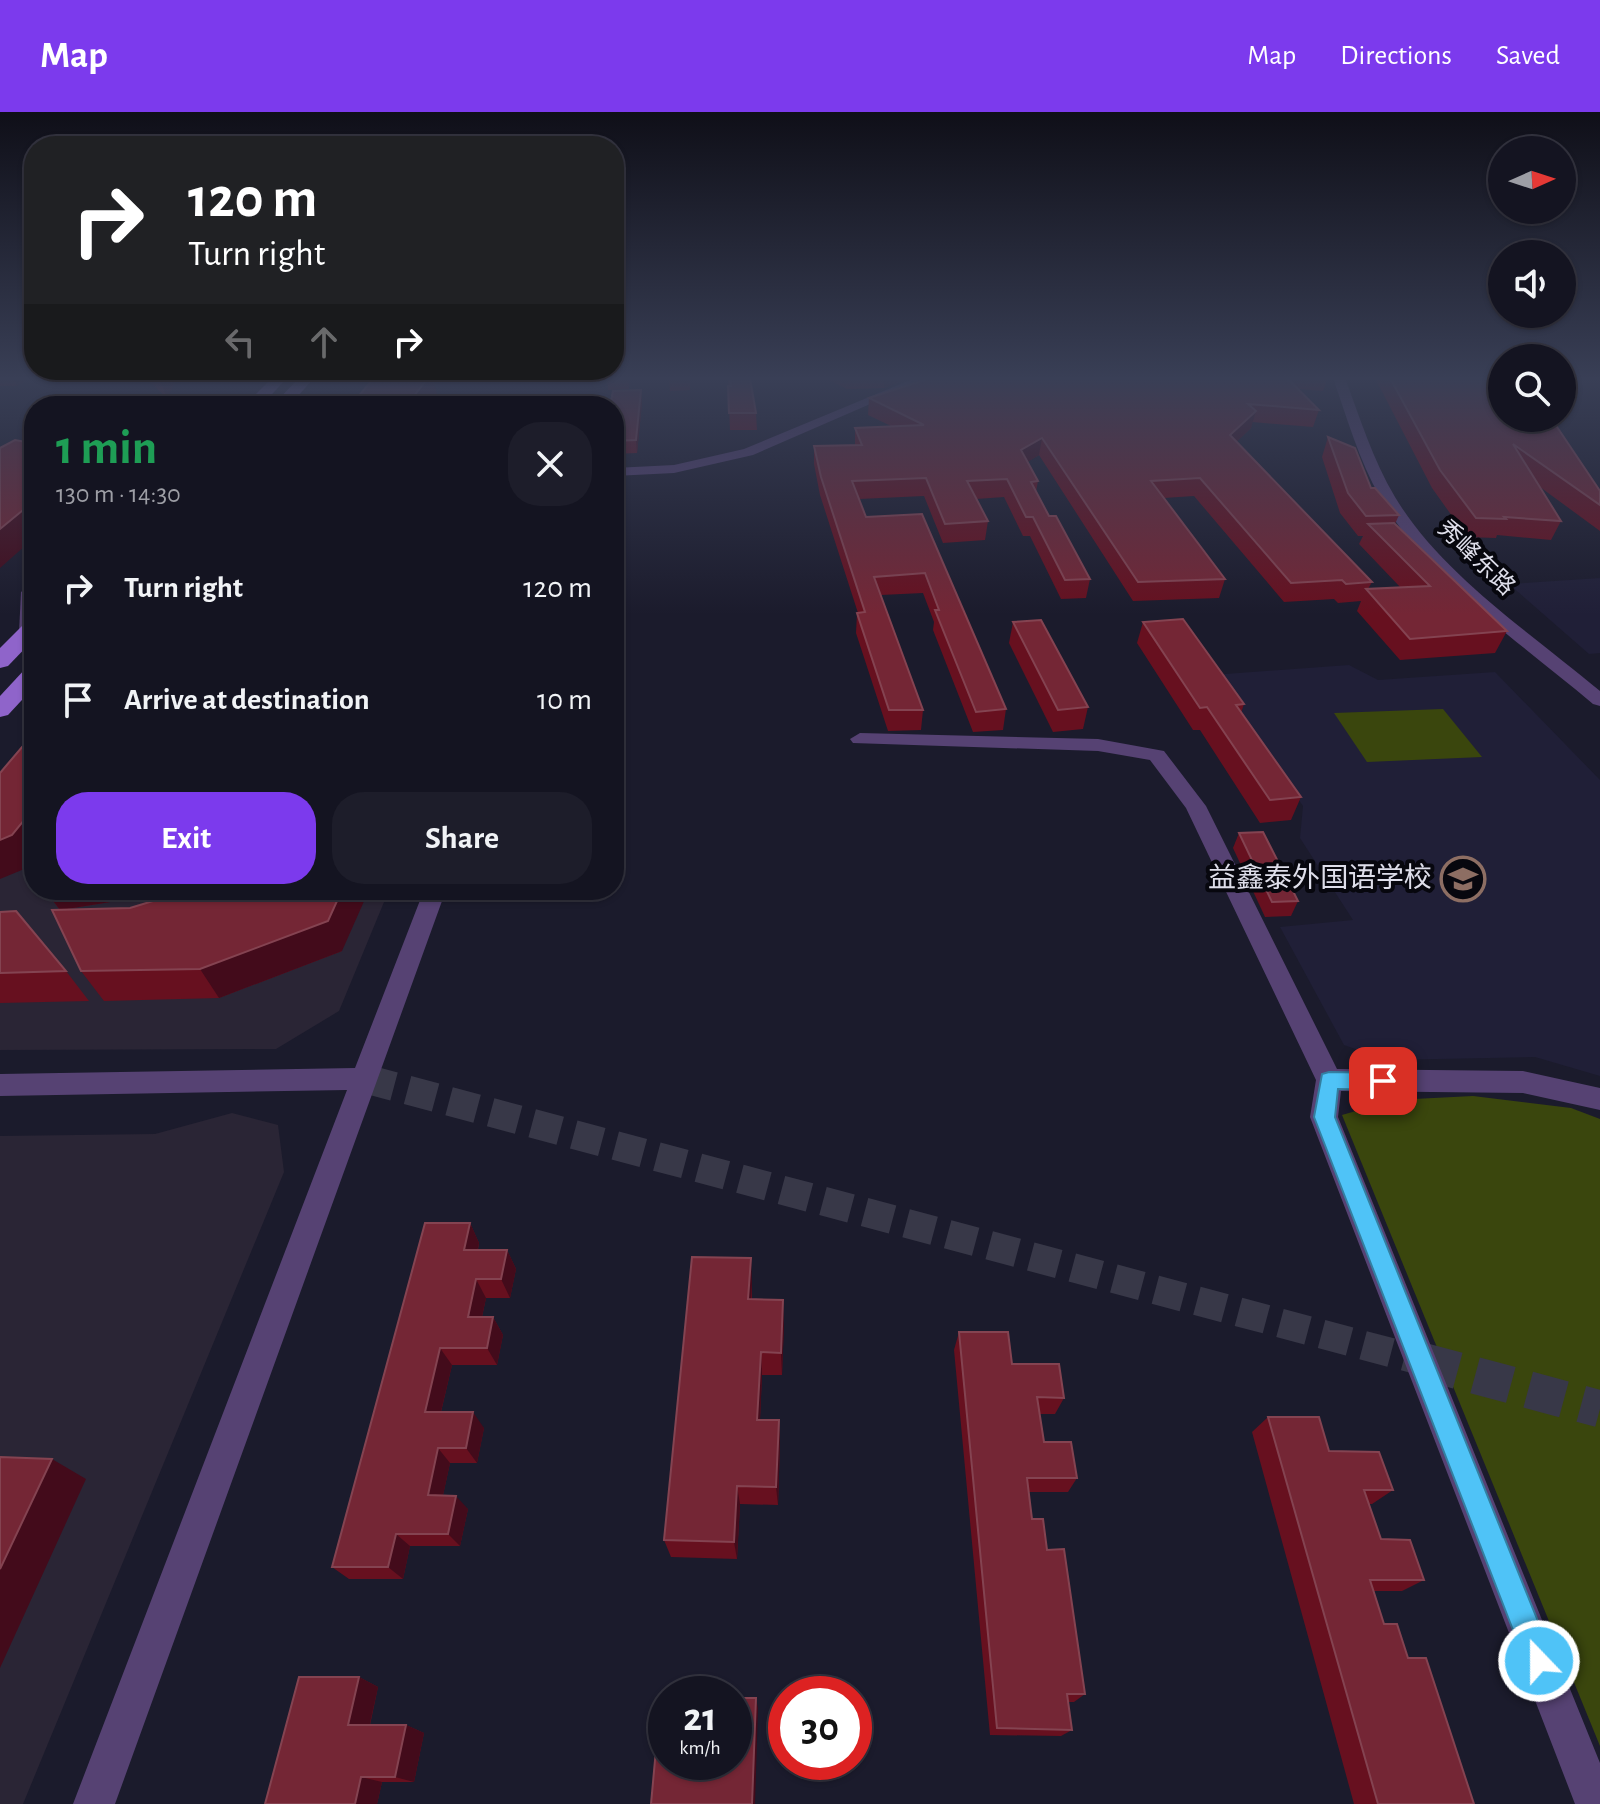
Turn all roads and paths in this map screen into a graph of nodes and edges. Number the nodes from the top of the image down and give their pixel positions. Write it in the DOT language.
graph roads {
  1 [pos="726,457"];
  2 [pos="1369,457"];
  3 [pos="624,472"];
  4 [pos="24,637"];
  5 [pos="0,661"];
  6 [pos="24,684"];
  7 [pos="1600,700"];
  8 [pos="0,710"];
  9 [pos="860,739"];
  10 [pos="431,900"];
  11 [pos="366,1079"];
  12 [pos="1329,1080"];
  13 [pos="0,1085"];
  14 [pos="1600,1099"];
  15 [pos="94,1804"];
  16 [pos="1596,1804"];
  1 -- 3 [label="street"];
  2 -- 7 [label="street, 秀峰东路"];
  4 -- 5 [label="main road"];
  6 -- 8 [label="main road"];
  9 -- 12 [label="street"];
  10 -- 11 [label="street"];
  11 -- 13 [label="street"];
  11 -- 15 [label="street"];
  12 -- 14 [label="street"];
  12 -- 16 [label="street"];
}
